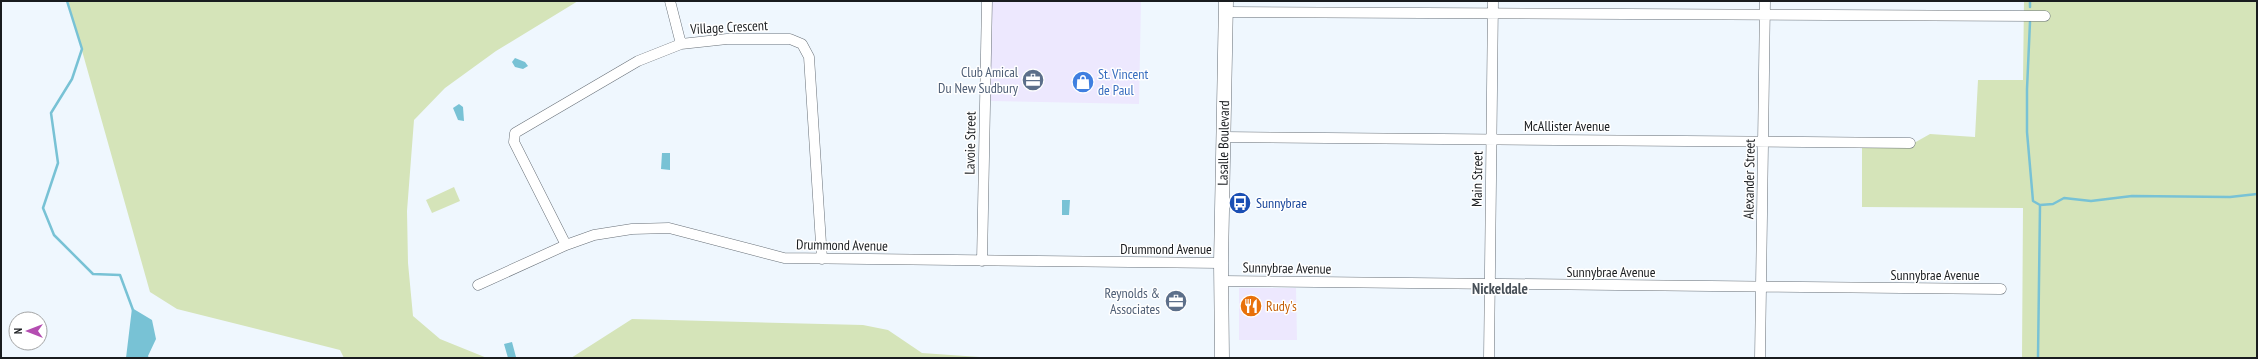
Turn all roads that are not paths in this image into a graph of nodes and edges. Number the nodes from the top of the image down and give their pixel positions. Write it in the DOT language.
graph roads {
  1 [pos="670,1"];
  2 [pos="987,1"];
  3 [pos="1494,1"];
  4 [pos="1766,1"];
  5 [pos="1226,6"];
  6 [pos="1493,13"];
  7 [pos="1765,15"];
  8 [pos="2045,16"];
  9 [pos="681,44"];
  10 [pos="1223,137"];
  11 [pos="1492,139"];
  12 [pos="1763,141"];
  13 [pos="1910,143"];
  14 [pos="566,245"];
  15 [pos="822,259"];
  16 [pos="982,262"];
  17 [pos="1221,263"];
  18 [pos="1221,281"];
  19 [pos="1490,285"];
  20 [pos="478,286"];
  21 [pos="1761,287"];
  22 [pos="2001,289"];
  23 [pos="1222,358"];
  24 [pos="1489,358"];
  25 [pos="1760,358"];
  1 -- 9 [label="street"];
  2 -- 16 [label="street, Lavoie Street"];
  3 -- 6 [label="street, Main Street"];
  4 -- 7 [label="street, Alexander Street"];
  5 -- 6 [label="street"];
  5 -- 10 [label="main road, Lasalle Boulevard"];
  6 -- 7 [label="street"];
  6 -- 11 [label="street, Main Street"];
  7 -- 8 [label="street"];
  7 -- 12 [label="street, Alexander Street"];
  9 -- 14 [label="street, Village Crescent"];
  9 -- 15 [label="street, Village Crescent"];
  10 -- 11 [label="street, McAllister Avenue"];
  10 -- 17 [label="main road, Lasalle Boulevard"];
  11 -- 12 [label="street, McAllister Avenue"];
  11 -- 19 [label="street, Main Street"];
  12 -- 13 [label="street, McAllister Avenue"];
  12 -- 21 [label="street, Alexander Street"];
  14 -- 15 [label="street, Drummond Avenue"];
  14 -- 20 [label="street, Drummond Avenue"];
  15 -- 16 [label="street, Drummond Avenue"];
  16 -- 17 [label="street, Drummond Avenue"];
  17 -- 18 [label="main road, Lasalle Boulevard"];
  18 -- 19 [label="street, Sunnybrae Avenue"];
  18 -- 23 [label="main road, Lasalle Boulevard"];
  19 -- 21 [label="street, Sunnybrae Avenue"];
  19 -- 24 [label="street, Main Street"];
  21 -- 22 [label="street, Sunnybrae Avenue"];
  21 -- 25 [label="street, Alexander Street"];
}
